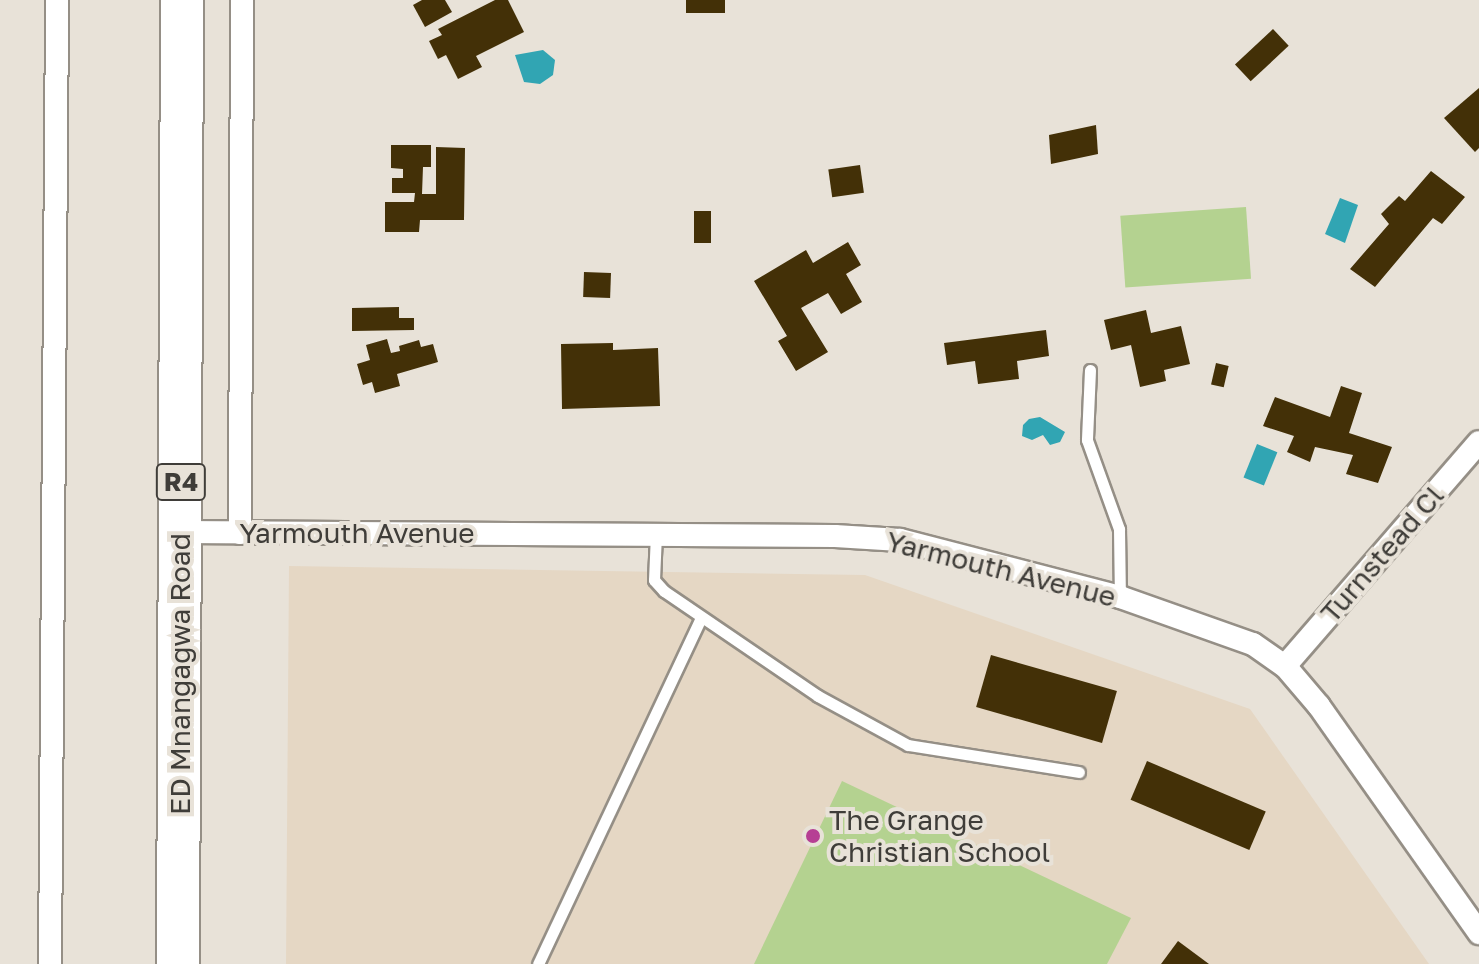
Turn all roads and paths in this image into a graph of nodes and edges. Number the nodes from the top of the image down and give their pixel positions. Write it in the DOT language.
graph roads {
  1 [pos="57,0"];
  2 [pos="182,0"];
  3 [pos="242,0"];
  4 [pos="1090,370"];
  5 [pos="1479,442"];
  6 [pos="180,532"];
  7 [pos="240,533"];
  8 [pos="656,534"];
  9 [pos="1120,597"];
  10 [pos="700,619"];
  11 [pos="1285,666"];
  12 [pos="1079,772"];
  13 [pos="1479,933"];
  14 [pos="50,964"];
  15 [pos="178,964"];
  16 [pos="538,964"];
  1 -- 14 [label="street"];
  2 -- 6 [label="highway, ED Mnangagwa Road / R4"];
  3 -- 7 [label="street"];
  4 -- 9 [label="lane"];
  5 -- 11 [label="street, Turnstead Cl"];
  6 -- 7 [label="street, Yarmouth Avenue"];
  6 -- 15 [label="highway, ED Mnangagwa Road / R4"];
  7 -- 8 [label="street, Yarmouth Avenue"];
  8 -- 9 [label="street, Yarmouth Avenue"];
  8 -- 10 [label="lane"];
  9 -- 11 [label="street, Yarmouth Avenue"];
  10 -- 12 [label="lane"];
  10 -- 16 [label="lane"];
  11 -- 13 [label="street, Yarmouth Avenue"];
}
